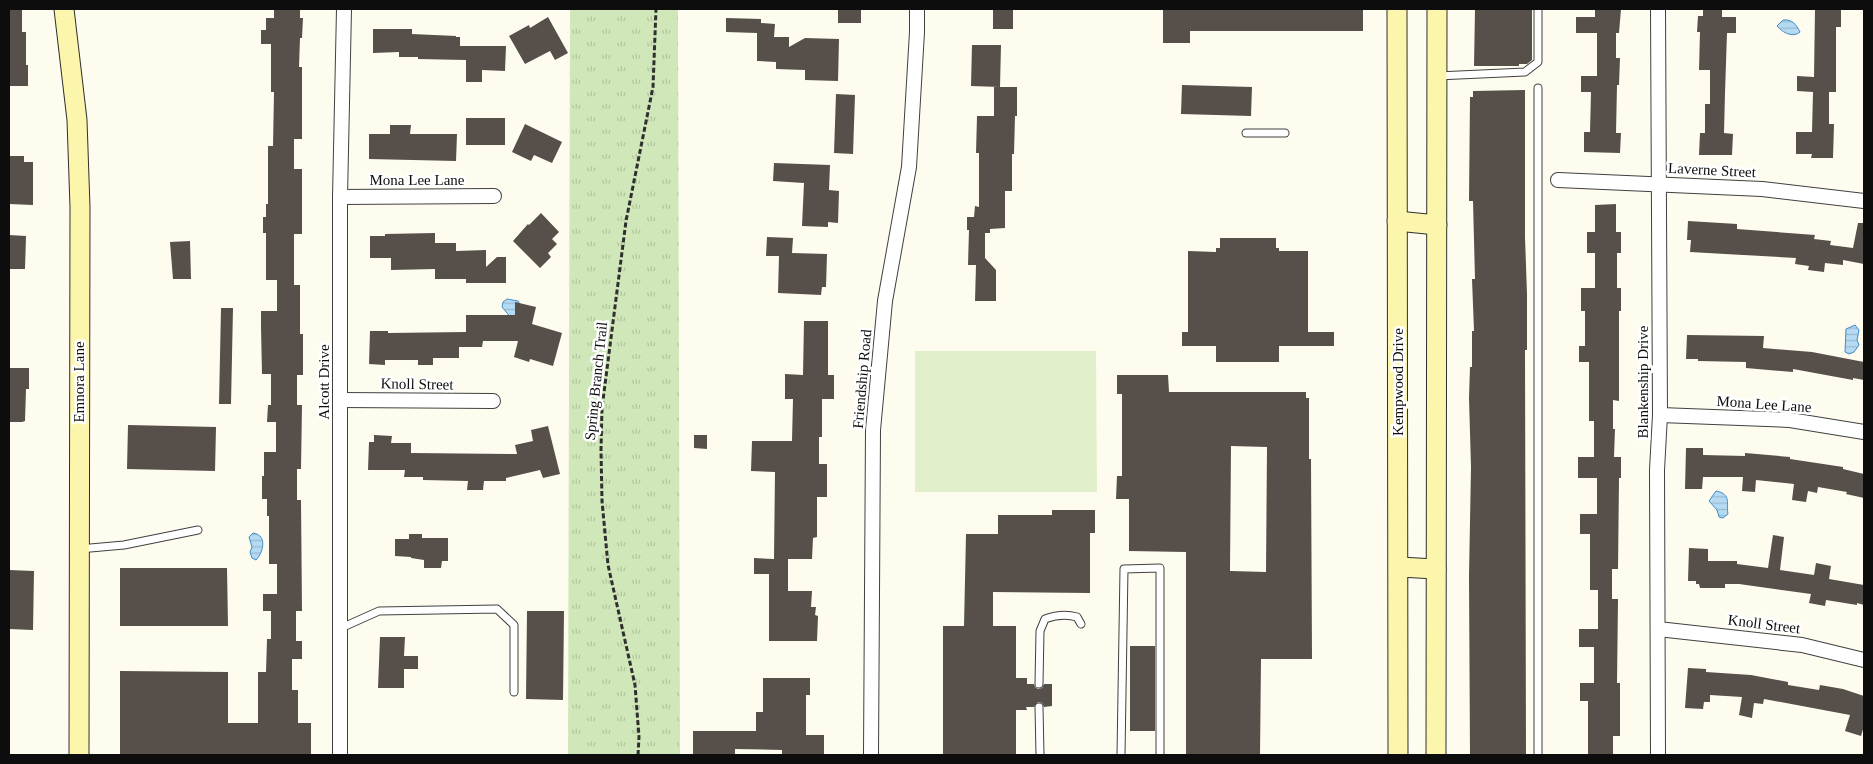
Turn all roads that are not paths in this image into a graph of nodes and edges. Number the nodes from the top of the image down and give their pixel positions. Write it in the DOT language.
graph roads {
  1 [pos="64,9"];
  2 [pos="344,9"];
  3 [pos="917,9"];
  4 [pos="1397,9"];
  5 [pos="1437,9"];
  6 [pos="1538,9"];
  7 [pos="1658,9"];
  8 [pos="1437,76"];
  9 [pos="1538,88"];
  10 [pos="1246,133"];
  11 [pos="1286,133"];
  12 [pos="1558,180"];
  13 [pos="1658,184"];
  14 [pos="494,196"];
  15 [pos="340,197"];
  16 [pos="1864,201"];
  17 [pos="1397,221"];
  18 [pos="1437,225"];
  19 [pos="341,400"];
  20 [pos="494,401"];
  21 [pos="1660,414"];
  22 [pos="1864,432"];
  23 [pos="198,530"];
  24 [pos="79,549"];
  25 [pos="1399,567"];
  26 [pos="1436,569"];
  27 [pos="1081,624"];
  28 [pos="341,628"];
  29 [pos="1658,629"];
  30 [pos="1864,660"];
  31 [pos="1039,684"];
  32 [pos="514,692"];
  33 [pos="1040,706"];
  34 [pos="79,755"];
  35 [pos="340,755"];
  36 [pos="871,755"];
  37 [pos="1040,755"];
  38 [pos="1121,755"];
  39 [pos="1160,755"];
  40 [pos="1398,755"];
  41 [pos="1436,755"];
  42 [pos="1538,755"];
  43 [pos="1658,755"];
  1 -- 24 [label="main road, Emnora Lane"];
  2 -- 15 [label="street, Alcott Drive"];
  3 -- 36 [label="street, Friendship Road"];
  4 -- 17 [label="main road, Kempwood Drive"];
  5 -- 8 [label="main road"];
  6 -- 8 [label="lane"];
  7 -- 13 [label="street, Blankenship Drive"];
  8 -- 18 [label="main road"];
  9 -- 42 [label="lane"];
  10 -- 11 [label="lane"];
  12 -- 13 [label="street, Laverne Street"];
  13 -- 16 [label="street, Laverne Street"];
  13 -- 21 [label="street, Blankenship Drive"];
  14 -- 15 [label="street, Mona Lee Lane"];
  15 -- 19 [label="street, Alcott Drive"];
  17 -- 18 [label="main road"];
  17 -- 25 [label="main road, Kempwood Drive"];
  18 -- 26 [label="main road"];
  19 -- 20 [label="street, Knoll Street"];
  19 -- 28 [label="street, Alcott Drive"];
  21 -- 22 [label="street, Mona Lee Lane"];
  21 -- 29 [label="street, Blankenship Drive"];
  23 -- 24 [label="lane"];
  24 -- 34 [label="main road, Emnora Lane"];
  25 -- 26 [label="main road"];
  25 -- 40 [label="main road, Kempwood Drive"];
  26 -- 41 [label="main road"];
  27 -- 31 [label="lane"];
  28 -- 32 [label="lane"];
  28 -- 35 [label="street, Alcott Drive"];
  29 -- 30 [label="street, Knoll Street"];
  29 -- 43 [label="street, Blankenship Drive"];
  33 -- 37 [label="lane"];
  38 -- 39 [label="lane"];
}
